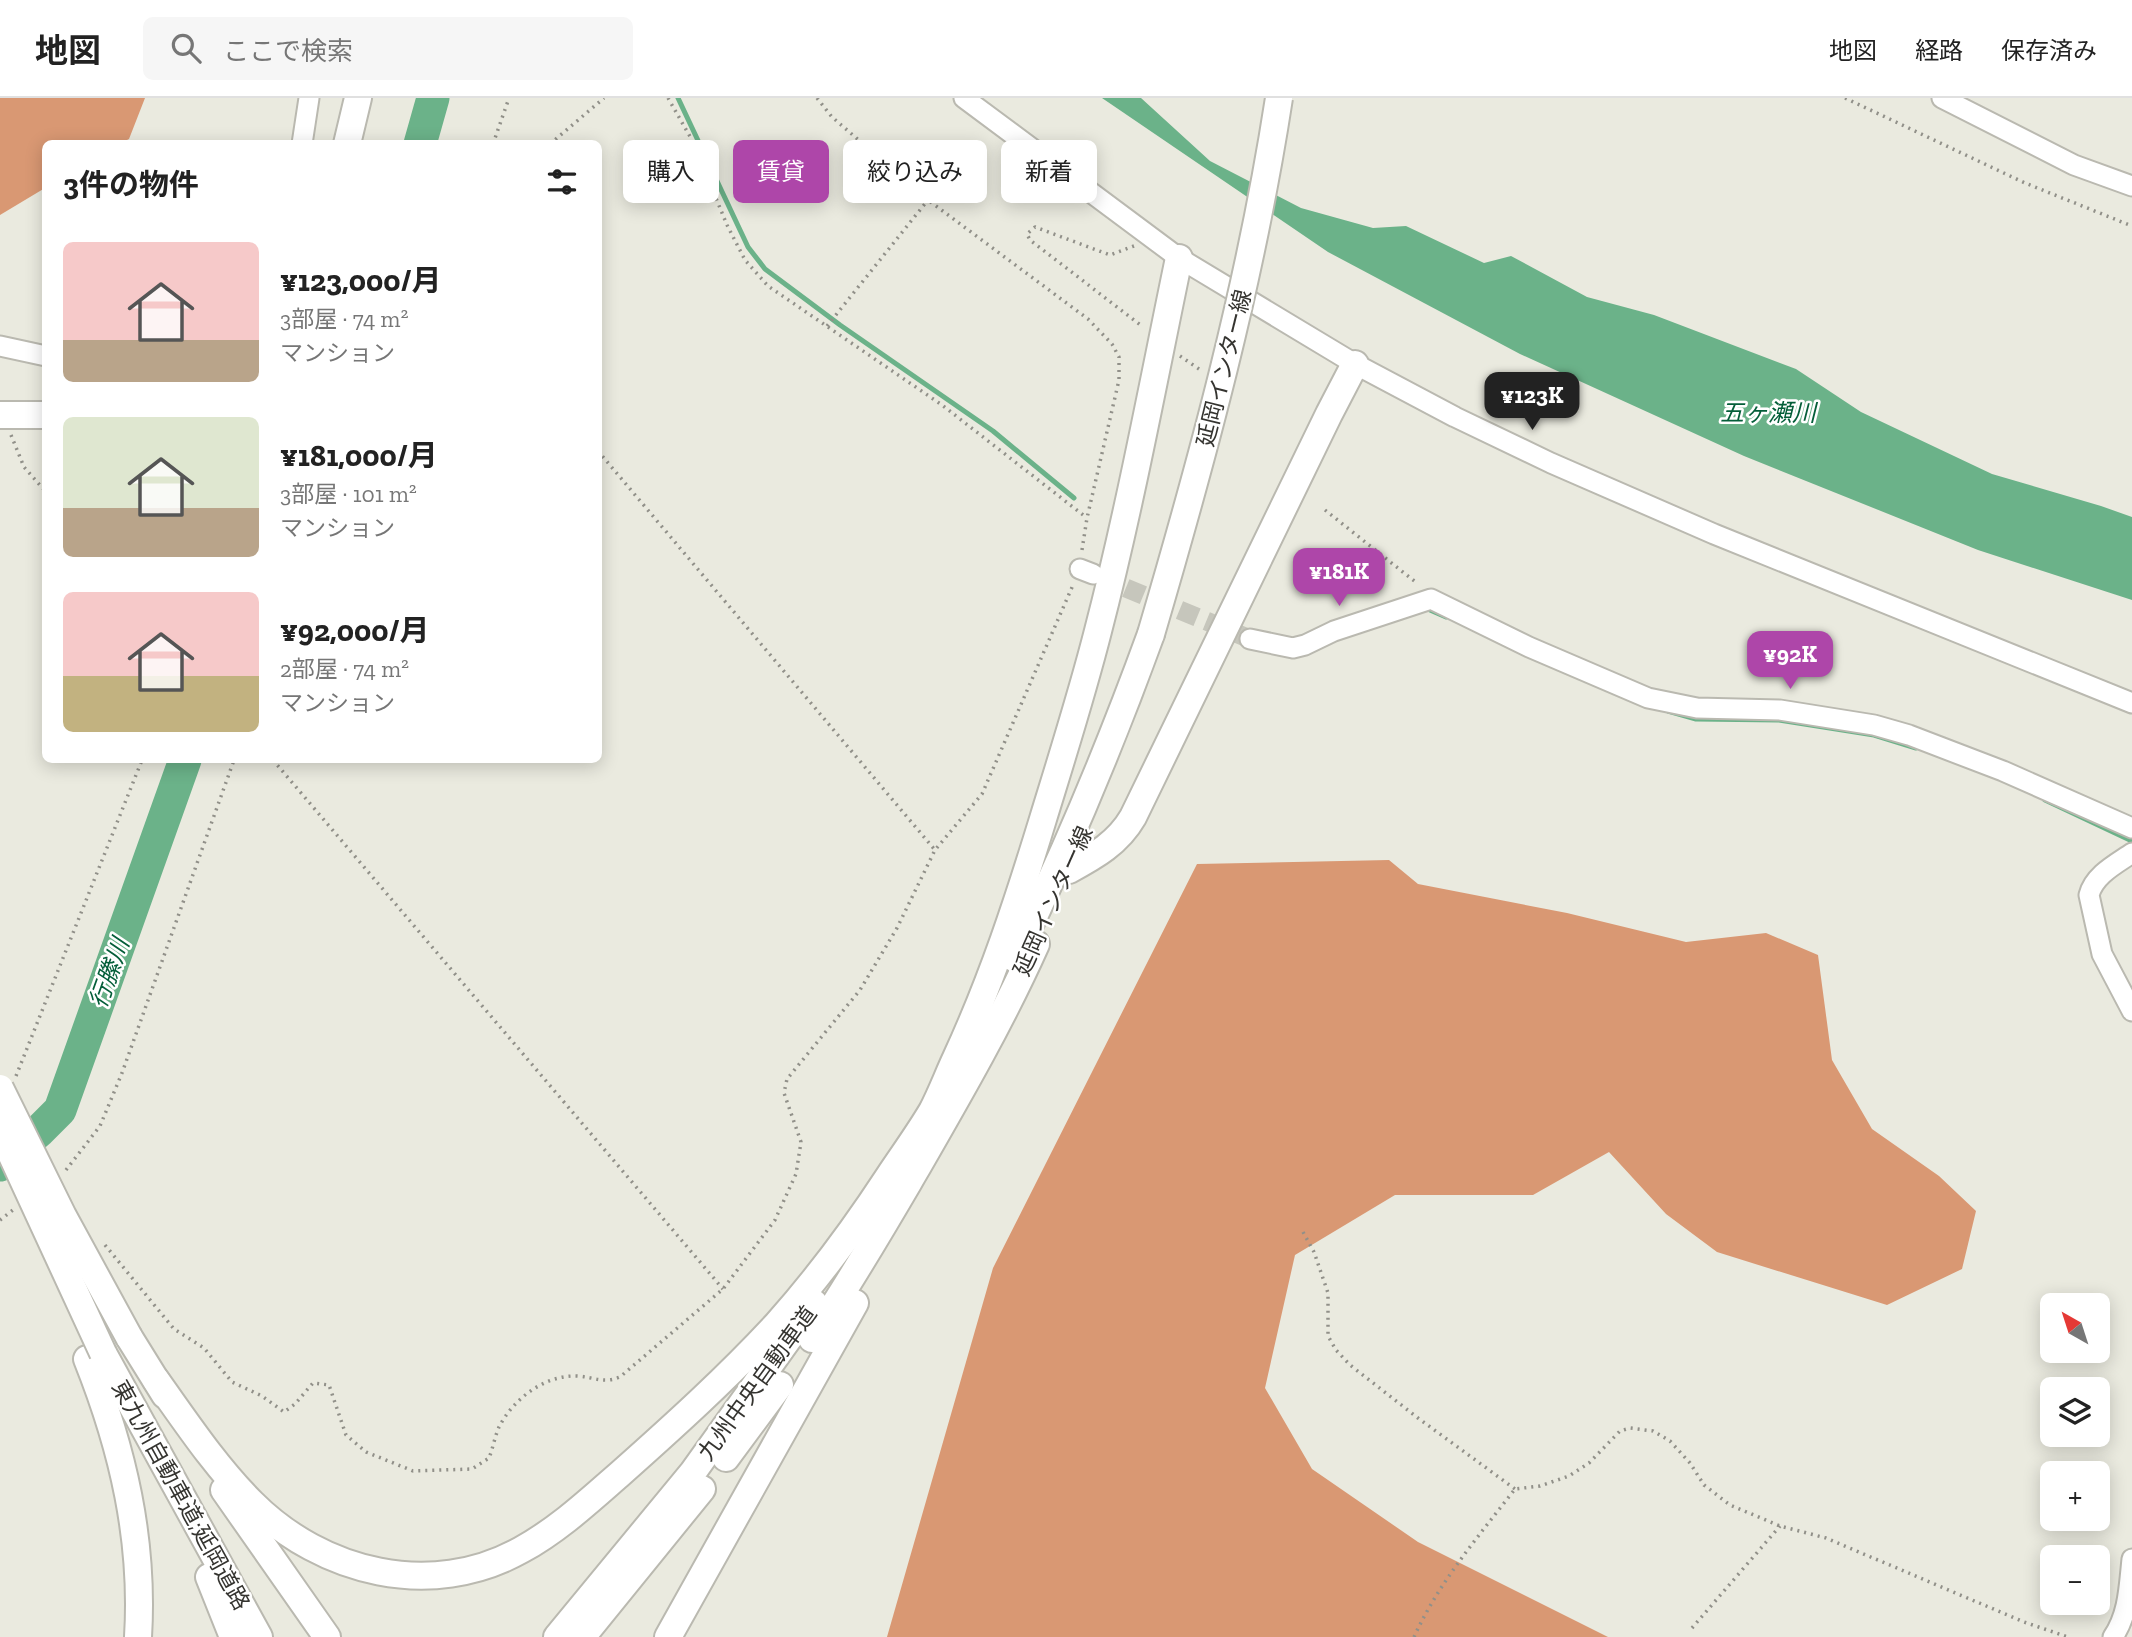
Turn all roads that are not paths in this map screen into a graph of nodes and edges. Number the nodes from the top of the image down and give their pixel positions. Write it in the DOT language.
graph roads {
  1 [pos="309,98"];
  2 [pos="358,98"];
  3 [pos="964,98"];
  4 [pos="1279,98"];
  5 [pos="1942,98"];
  6 [pos="303,140"];
  7 [pos="348,140"];
  8 [pos="2132,186"];
  9 [pos="1179,258"];
  10 [pos="0,346"];
  11 [pos="42,355"];
  12 [pos="1355,364"];
  13 [pos="3,415"];
  14 [pos="42,415"];
  15 [pos="1151,634"];
  16 [pos="1250,639"];
  17 [pos="2132,703"];
  18 [pos="2132,828"];
  19 [pos="2132,853"];
  20 [pos="1069,870"];
  21 [pos="2132,1011"];
  22 [pos="6,1088"];
  23 [pos="939,1115"];
  24 [pos="0,1130"];
  25 [pos="0,1158"];
  26 [pos="95,1356"];
  27 [pos="156,1380"];
  28 [pos="2132,1559"];
  29 [pos="209,1577"];
  30 [pos="138,1637"];
  31 [pos="233,1637"];
  32 [pos="242,1637"];
  33 [pos="259,1637"];
  34 [pos="327,1637"];
  35 [pos="554,1637"];
  36 [pos="582,1637"];
  37 [pos="668,1637"];
  38 [pos="2113,1637"];
  1 -- 6 [label="street"];
  2 -- 7 [label="highway"];
  3 -- 9 [label="street"];
  4 -- 15 [label="highway, 延岡インター線, bridge"];
  5 -- 8 [label="street"];
  9 -- 12 [label="street"];
  9 -- 23 [label="highway"];
  10 -- 11 [label="street"];
  12 -- 17 [label="street"];
  12 -- 20 [label="highway"];
  13 -- 14 [label="highway"];
  15 -- 20 [label="highway, 延岡インター線"];
  15 -- 23 [label="highway, 延岡インター線"];
  16 -- 18 [label="street"];
  19 -- 21 [label="street"];
  20 -- 23 [label="highway, 延岡インター線"];
  22 -- 27 [label="highway, bridge"];
  23 -- 27 [label="highway"];
  23 -- 35 [label="highway, 九州中央自動車道"];
  23 -- 36 [label="highway, 九州中央自動車道"];
  23 -- 37 [label="highway"];
  24 -- 26 [label="highway, 東九州自動車道;延岡道路, bridge"];
  25 -- 26 [label="highway"];
  26 -- 29 [label="highway, 東九州自動車道;延岡道路"];
  26 -- 30 [label="highway"];
  26 -- 33 [label="highway, 東九州自動車道;延岡道路"];
  27 -- 34 [label="highway"];
  28 -- 38 [label="street"];
  29 -- 31 [label="highway"];
  29 -- 32 [label="highway, 東九州自動車道;延岡道路"];
}
